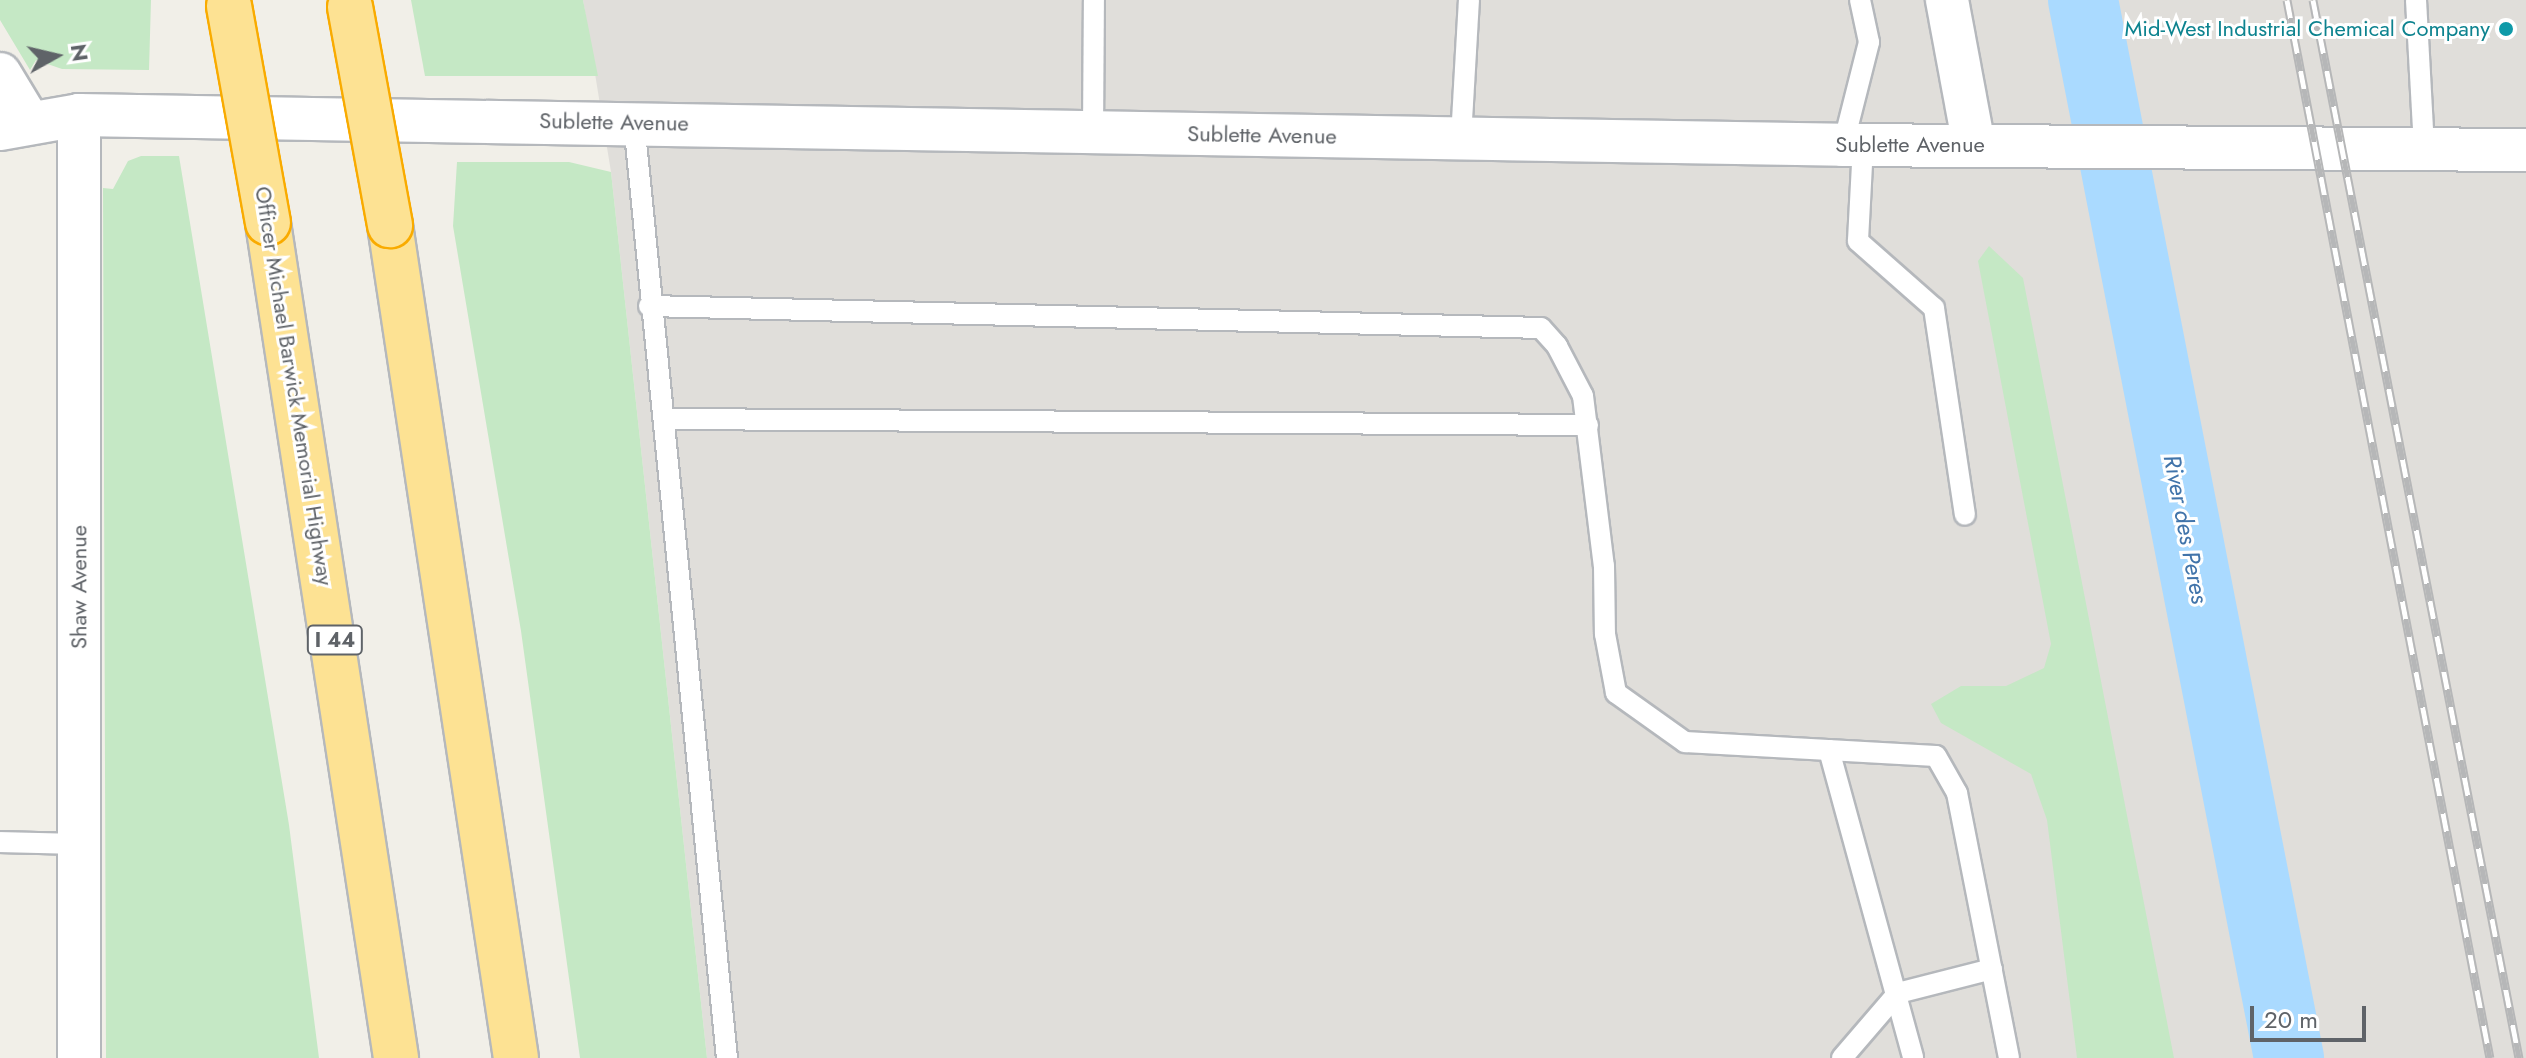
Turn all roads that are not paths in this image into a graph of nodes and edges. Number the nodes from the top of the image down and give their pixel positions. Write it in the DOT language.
graph roads {
  1 [pos="1094,0"];
  2 [pos="1469,0"];
  3 [pos="1860,0"];
  4 [pos="1947,0"];
  5 [pos="2416,0"];
  6 [pos="228,3"];
  7 [pos="350,4"];
  8 [pos="0,74"];
  9 [pos="79,115"];
  10 [pos="634,122"];
  11 [pos="14,126"];
  12 [pos="1093,132"];
  13 [pos="1461,138"];
  14 [pos="1853,145"];
  15 [pos="1994,145"];
  16 [pos="2424,148"];
  17 [pos="2526,150"];
  18 [pos="649,306"];
  19 [pos="666,419"];
  20 [pos="1588,425"];
  21 [pos="1965,515"];
  22 [pos="1829,750"];
  23 [pos="0,842"];
  24 [pos="79,844"];
  25 [pos="1992,969"];
  26 [pos="1898,993"];
  27 [pos="79,1058"];
  28 [pos="396,1058"];
  29 [pos="516,1058"];
  30 [pos="727,1058"];
  31 [pos="1842,1058"];
  32 [pos="1913,1058"];
  33 [pos="2009,1058"];
  1 -- 12 [label="lane"];
  2 -- 13 [label="lane"];
  3 -- 14 [label="lane"];
  4 -- 15 [label="street"];
  5 -- 16 [label="lane"];
  6 -- 28 [label="highway, Officer Michael Barwick Memorial Highway / I 44, bridge"];
  7 -- 29 [label="highway, bridge"];
  8 -- 11 [label="street"];
  9 -- 10 [label="street, Sublette Avenue"];
  9 -- 11 [label="street, Sublette Avenue"];
  9 -- 24 [label="street, Shaw Avenue"];
  10 -- 12 [label="street, Sublette Avenue"];
  10 -- 18 [label="lane"];
  12 -- 13 [label="street, Sublette Avenue"];
  13 -- 14 [label="street, Sublette Avenue"];
  14 -- 15 [label="street, Sublette Avenue"];
  14 -- 21 [label="lane"];
  15 -- 16 [label="street, Sublette Avenue"];
  16 -- 17 [label="street, Sublette Avenue"];
  18 -- 19 [label="lane"];
  18 -- 20 [label="lane"];
  19 -- 20 [label="lane"];
  19 -- 30 [label="lane"];
  20 -- 22 [label="lane"];
  22 -- 25 [label="lane"];
  22 -- 26 [label="lane"];
  23 -- 24 [label="lane"];
  24 -- 27 [label="street, Shaw Avenue"];
  25 -- 26 [label="lane"];
  25 -- 33 [label="lane"];
  26 -- 31 [label="lane"];
  26 -- 32 [label="lane"];
}
